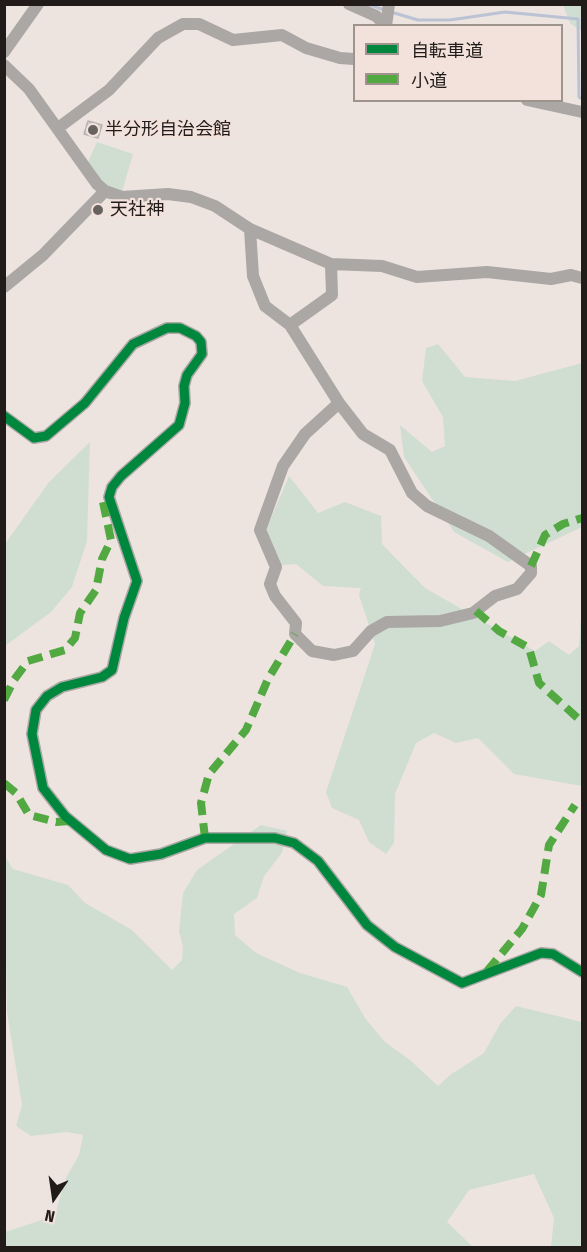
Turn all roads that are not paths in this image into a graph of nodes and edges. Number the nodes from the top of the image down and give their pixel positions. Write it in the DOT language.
graph roads {
  1 [pos="38,4"];
  2 [pos="349,4"];
  3 [pos="389,4"];
  4 [pos="385,24"];
  5 [pos="386,24"];
  6 [pos="4,52"];
  7 [pos="353,59"];
  8 [pos="4,65"];
  9 [pos="536,102"];
  10 [pos="582,112"];
  11 [pos="58,128"];
  12 [pos="105,191"];
  13 [pos="250,229"];
  14 [pos="331,264"];
  15 [pos="582,278"];
  16 [pos="4,287"];
  17 [pos="290,326"];
  18 [pos="339,403"];
  19 [pos="5,417"];
  20 [pos="582,972"];
  1 -- 6 [label="street"];
  2 -- 4 [label="street"];
  3 -- 5 [label="street"];
  7 -- 11 [label="street"];
  8 -- 11 [label="street"];
  9 -- 10 [label="street"];
  11 -- 12 [label="street"];
  12 -- 13 [label="street"];
  12 -- 16 [label="street"];
  13 -- 14 [label="street"];
  13 -- 17 [label="street"];
  14 -- 15 [label="street"];
  14 -- 17 [label="street"];
  17 -- 18 [label="street"];
  18 -- 18 [label="street"];
  19 -- 20 [label="street"];
}
